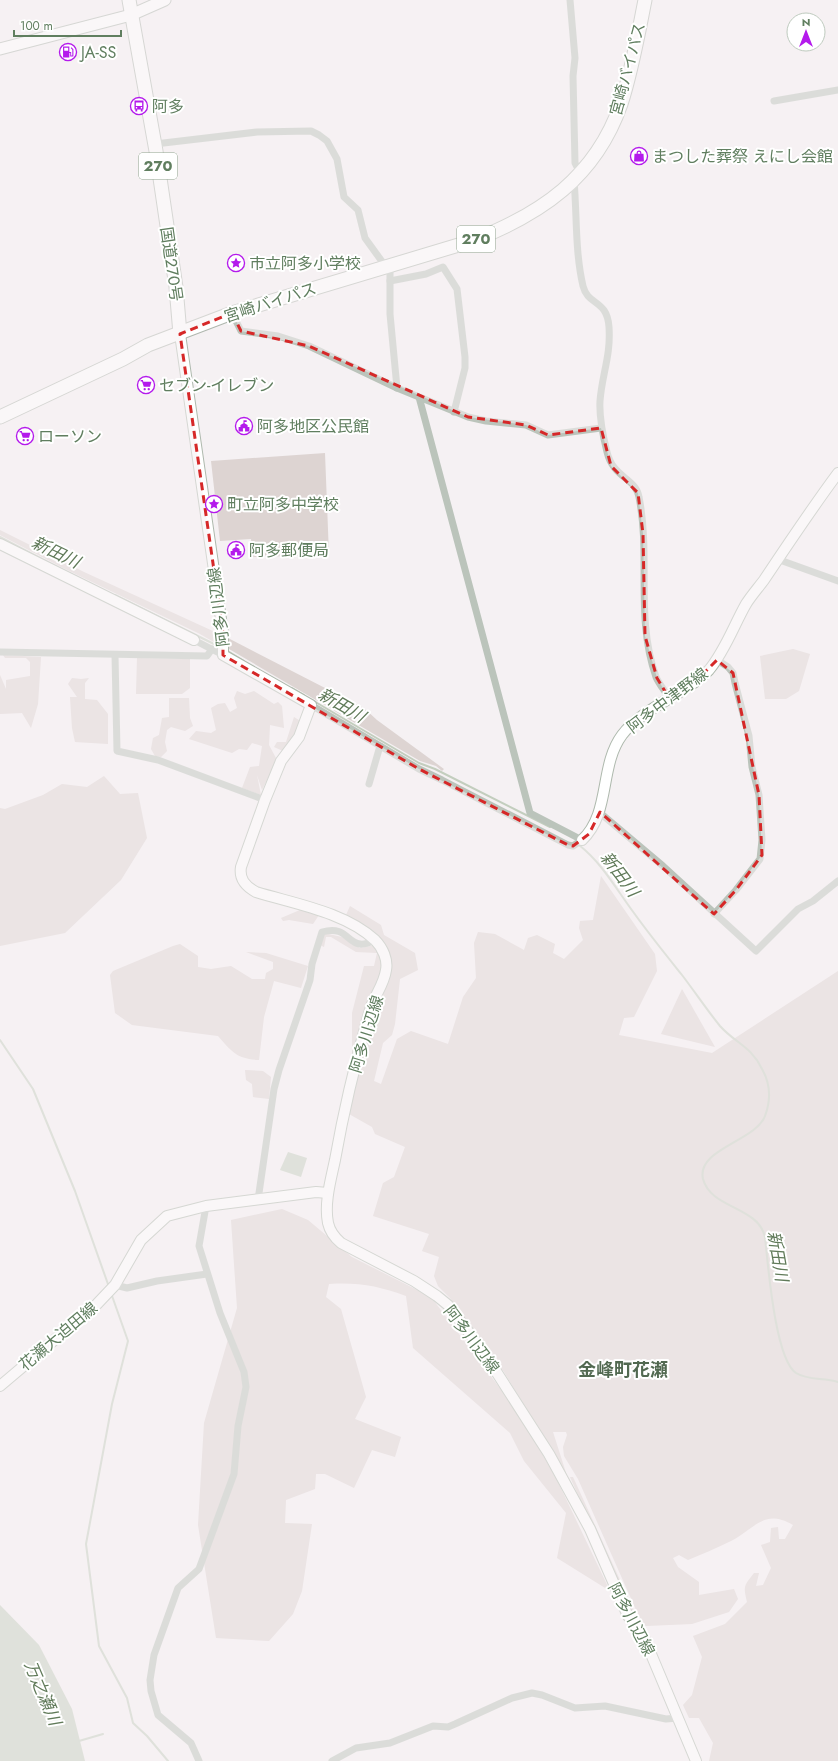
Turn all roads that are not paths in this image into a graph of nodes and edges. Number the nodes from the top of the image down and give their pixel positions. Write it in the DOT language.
graph roads {
  1 [pos="129,0"];
  2 [pos="165,0"];
  3 [pos="570,0"];
  4 [pos="645,0"];
  5 [pos="131,15"];
  6 [pos="0,48"];
  7 [pos="838,90"];
  8 [pos="774,101"];
  9 [pos="155,144"];
  10 [pos="577,176"];
  11 [pos="388,266"];
  12 [pos="390,281"];
  13 [pos="232,313"];
  14 [pos="180,334"];
  15 [pos="397,388"];
  16 [pos="418,397"];
  17 [pos="454,412"];
  18 [pos="0,417"];
  19 [pos="601,428"];
  20 [pos="838,473"];
  21 [pos="0,544"];
  22 [pos="777,559"];
  23 [pos="838,581"];
  24 [pos="194,640"];
  25 [pos="212,649"];
  26 [pos="224,651"];
  27 [pos="0,652"];
  28 [pos="115,655"];
  29 [pos="717,660"];
  30 [pos="669,698"];
  31 [pos="311,705"];
  32 [pos="380,746"];
  33 [pos="369,784"];
  34 [pos="265,800"];
  35 [pos="599,812"];
  36 [pos="579,842"];
  37 [pos="838,881"];
  38 [pos="714,914"];
  39 [pos="376,940"];
  40 [pos="328,1193"];
  41 [pos="258,1200"];
  42 [pos="206,1206"];
  43 [pos="207,1274"];
  44 [pos="115,1285"];
  45 [pos="0,1386"];
  46 [pos="678,1718"];
  47 [pos="199,1761"];
  48 [pos="332,1761"];
  49 [pos="696,1761"];
  1 -- 5 [label="highway, 国道270号 / 270"];
  2 -- 5 [label="main road"];
  3 -- 10 [label="street"];
  4 -- 10 [label="highway, 宮崎バイパス / 270"];
  5 -- 6 [label="main road"];
  5 -- 9 [label="highway, 国道270号 / 270"];
  7 -- 8 [label="street"];
  9 -- 11 [label="street"];
  9 -- 14 [label="highway, 国道270号 / 270"];
  10 -- 11 [label="highway, 宮崎バイパス / 270"];
  10 -- 19 [label="street"];
  11 -- 12 [label="street"];
  11 -- 13 [label="highway, 宮崎バイパス / 270"];
  12 -- 15 [label="street"];
  12 -- 17 [label="street"];
  13 -- 14 [label="highway, 宮崎バイパス / 270"];
  13 -- 15 [label="street"];
  14 -- 18 [label="highway, 270"];
  14 -- 26 [label="main road, 阿多川辺線"];
  15 -- 16 [label="street"];
  16 -- 17 [label="street"];
  16 -- 36 [label="street"];
  17 -- 19 [label="street"];
  19 -- 30 [label="street"];
  20 -- 22 [label="main road, 阿多中津野線"];
  21 -- 24 [label="main road"];
  22 -- 23 [label="street"];
  22 -- 29 [label="main road, 阿多中津野線"];
  24 -- 25 [label="street"];
  25 -- 26 [label="street"];
  25 -- 28 [label="street"];
  26 -- 31 [label="main road, 阿多川辺線"];
  27 -- 28 [label="street"];
  28 -- 34 [label="street"];
  29 -- 30 [label="main road, 阿多中津野線"];
  29 -- 38 [label="street"];
  30 -- 35 [label="main road, 阿多中津野線"];
  31 -- 32 [label="street"];
  31 -- 34 [label="main road"];
  32 -- 33 [label="street"];
  32 -- 36 [label="street"];
  34 -- 39 [label="main road"];
  35 -- 36 [label="main road, 阿多中津野線"];
  35 -- 38 [label="street"];
  37 -- 38 [label="street"];
  39 -- 40 [label="main road, 阿多川辺線"];
  39 -- 41 [label="street"];
  40 -- 41 [label="main road, 花瀬大迫田線"];
  40 -- 46 [label="main road, 阿多川辺線"];
  41 -- 42 [label="main road, 花瀬大迫田線"];
  42 -- 43 [label="street"];
  42 -- 44 [label="main road, 花瀬大迫田線"];
  43 -- 44 [label="street"];
  43 -- 47 [label="street"];
  44 -- 45 [label="main road, 花瀬大迫田線"];
  46 -- 48 [label="street"];
  46 -- 49 [label="main road, 阿多川辺線"];
}
